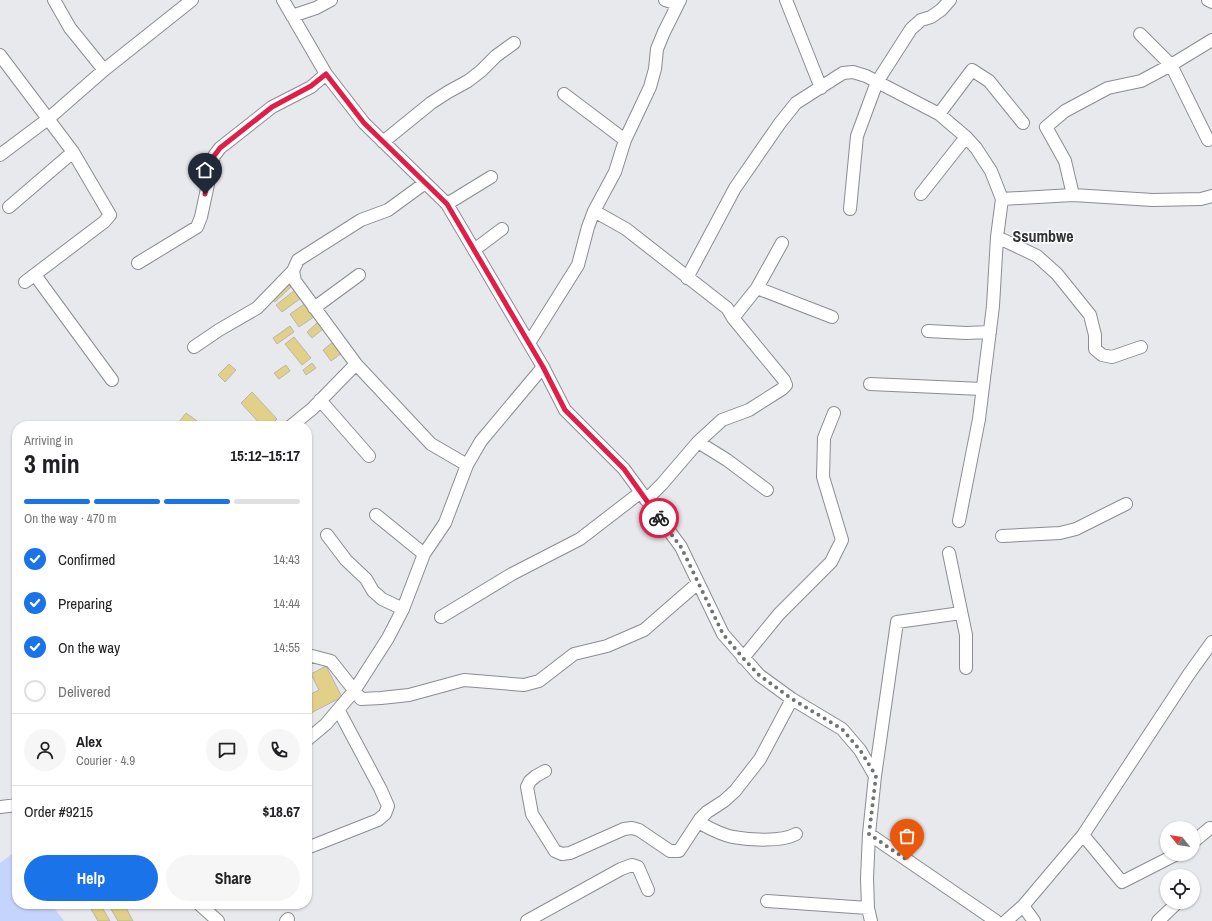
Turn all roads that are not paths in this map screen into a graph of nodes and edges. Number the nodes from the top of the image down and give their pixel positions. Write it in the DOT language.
graph roads {
  1 [pos="54,0"];
  2 [pos="192,0"];
  3 [pos="283,0"];
  4 [pos="331,0"];
  5 [pos="665,0"];
  6 [pos="786,0"];
  7 [pos="950,0"];
  8 [pos="1208,0"];
  9 [pos="679,2"];
  10 [pos="1212,2"];
  11 [pos="292,16"];
  12 [pos="1140,34"];
  13 [pos="1212,40"];
  14 [pos="514,43"];
  15 [pos="0,55"];
  16 [pos="1171,65"];
  17 [pos="104,70"];
  18 [pos="326,74"];
  19 [pos="877,82"];
  20 [pos="821,88"];
  21 [pos="564,94"];
  22 [pos="939,114"];
  23 [pos="48,119"];
  24 [pos="1023,123"];
  25 [pos="966,136"];
  26 [pos="625,140"];
  27 [pos="1208,140"];
  28 [pos="383,142"];
  29 [pos="73,152"];
  30 [pos="0,155"];
  31 [pos="491,177"];
  32 [pos="425,182"];
  33 [pos="921,194"];
  34 [pos="1073,195"];
  35 [pos="1212,196"];
  36 [pos="1002,199"];
  37 [pos="447,204"];
  38 [pos="9,207"];
  39 [pos="850,209"];
  40 [pos="594,211"];
  41 [pos="502,229"];
  42 [pos="997,237"];
  43 [pos="782,243"];
  44 [pos="474,250"];
  45 [pos="138,263"];
  46 [pos="293,271"];
  47 [pos="359,275"];
  48 [pos="687,278"];
  49 [pos="757,288"];
  50 [pos="314,308"];
  51 [pos="832,317"];
  52 [pos="733,318"];
  53 [pos="928,331"];
  54 [pos="990,332"];
  55 [pos="529,343"];
  56 [pos="194,347"];
  57 [pos="1142,347"];
  58 [pos="356,364"];
  59 [pos="543,367"];
  60 [pos="112,380"];
  61 [pos="870,384"];
  62 [pos="982,389"];
  63 [pos="320,400"];
  64 [pos="834,413"];
  65 [pos="297,421"];
  66 [pos="698,442"];
  67 [pos="369,456"];
  68 [pos="467,465"];
  69 [pos="767,490"];
  70 [pos="644,496"];
  71 [pos="1126,504"];
  72 [pos="376,515"];
  73 [pos="959,521"];
  74 [pos="326,535"];
  75 [pos="1002,536"];
  76 [pos="949,553"];
  77 [pos="424,554"];
  78 [pos="698,582"];
  79 [pos="403,609"];
  80 [pos="961,613"];
  81 [pos="441,616"];
  82 [pos="1212,644"];
  83 [pos="312,656"];
  84 [pos="743,658"];
  85 [pos="966,668"];
  86 [pos="354,691"];
  87 [pos="792,699"];
  88 [pos="339,711"];
  89 [pos="312,736"];
  90 [pos="545,771"];
  91 [pos="876,776"];
  92 [pos="12,805"];
  93 [pos="0,807"];
  94 [pos="698,822"];
  95 [pos="1210,828"];
  96 [pos="796,834"];
  97 [pos="869,834"];
  98 [pos="1083,835"];
  99 [pos="1200,836"];
  100 [pos="312,846"];
  101 [pos="1163,861"];
  102 [pos="648,890"];
  103 [pos="767,901"];
  104 [pos="1023,906"];
  105 [pos="868,908"];
  106 [pos="205,909"];
  107 [pos="1171,909"];
  108 [pos="1161,920"];
  109 [pos="218,921"];
  110 [pos="527,921"];
  111 [pos="870,921"];
  112 [pos="996,921"];
  113 [pos="1006,921"];
  114 [pos="1034,921"];
  1 -- 17 [label="street"];
  2 -- 17 [label="street"];
  3 -- 11 [label="street"];
  4 -- 11 [label="street"];
  5 -- 9 [label="street"];
  6 -- 20 [label="street"];
  7 -- 19 [label="street"];
  8 -- 10 [label="street"];
  9 -- 26 [label="street"];
  11 -- 18 [label="street"];
  12 -- 16 [label="street"];
  13 -- 16 [label="street"];
  14 -- 28 [label="street"];
  15 -- 23 [label="street"];
  16 -- 27 [label="street"];
  16 -- 34 [label="street"];
  17 -- 23 [label="street"];
  18 -- 28 [label="street"];
  18 -- 45 [label="street"];
  19 -- 20 [label="street"];
  19 -- 22 [label="street"];
  19 -- 39 [label="street"];
  20 -- 48 [label="street"];
  21 -- 26 [label="street"];
  22 -- 24 [label="street"];
  22 -- 25 [label="street"];
  23 -- 29 [label="street"];
  23 -- 30 [label="street"];
  25 -- 33 [label="street"];
  25 -- 36 [label="street"];
  26 -- 40 [label="street"];
  28 -- 32 [label="street"];
  29 -- 38 [label="street"];
  29 -- 60 [label="street"];
  31 -- 37 [label="street"];
  32 -- 37 [label="street"];
  32 -- 46 [label="street"];
  34 -- 35 [label="street"];
  34 -- 36 [label="street"];
  36 -- 42 [label="street"];
  37 -- 44 [label="street"];
  40 -- 48 [label="street"];
  40 -- 55 [label="street"];
  41 -- 44 [label="street"];
  42 -- 54 [label="street"];
  42 -- 57 [label="street"];
  43 -- 49 [label="street"];
  44 -- 55 [label="street"];
  46 -- 50 [label="street"];
  46 -- 56 [label="street"];
  47 -- 50 [label="street"];
  48 -- 52 [label="street"];
  49 -- 51 [label="street"];
  49 -- 52 [label="street"];
  50 -- 58 [label="street"];
  52 -- 66 [label="street"];
  53 -- 54 [label="street"];
  54 -- 62 [label="street"];
  55 -- 59 [label="street"];
  58 -- 63 [label="street"];
  58 -- 68 [label="street"];
  59 -- 68 [label="street"];
  59 -- 70 [label="street"];
  61 -- 62 [label="street"];
  62 -- 73 [label="street"];
  63 -- 65 [label="street"];
  63 -- 67 [label="street"];
  64 -- 84 [label="street"];
  66 -- 69 [label="street"];
  66 -- 70 [label="street"];
  68 -- 77 [label="street"];
  70 -- 78 [label="street"];
  70 -- 81 [label="street"];
  71 -- 75 [label="street"];
  72 -- 77 [label="street"];
  74 -- 79 [label="street"];
  76 -- 80 [label="street"];
  77 -- 79 [label="street"];
  78 -- 84 [label="street"];
  78 -- 86 [label="street"];
  79 -- 86 [label="street"];
  80 -- 85 [label="street"];
  80 -- 91 [label="street"];
  82 -- 98 [label="street"];
  83 -- 86 [label="street"];
  84 -- 87 [label="street"];
  86 -- 88 [label="street"];
  87 -- 91 [label="street"];
  87 -- 94 [label="street"];
  88 -- 89 [label="street"];
  88 -- 100 [label="street"];
  90 -- 94 [label="street"];
  91 -- 97 [label="street"];
  92 -- 93 [label="street"];
  94 -- 96 [label="street"];
  95 -- 99 [label="street"];
  97 -- 105 [label="street"];
  97 -- 112 [label="street"];
  98 -- 101 [label="street"];
  98 -- 104 [label="street"];
  102 -- 110 [label="street"];
  103 -- 105 [label="street"];
  104 -- 113 [label="street"];
  104 -- 114 [label="street"];
  105 -- 111 [label="street"];
  106 -- 109 [label="street"];
  107 -- 108 [label="street"];
}
